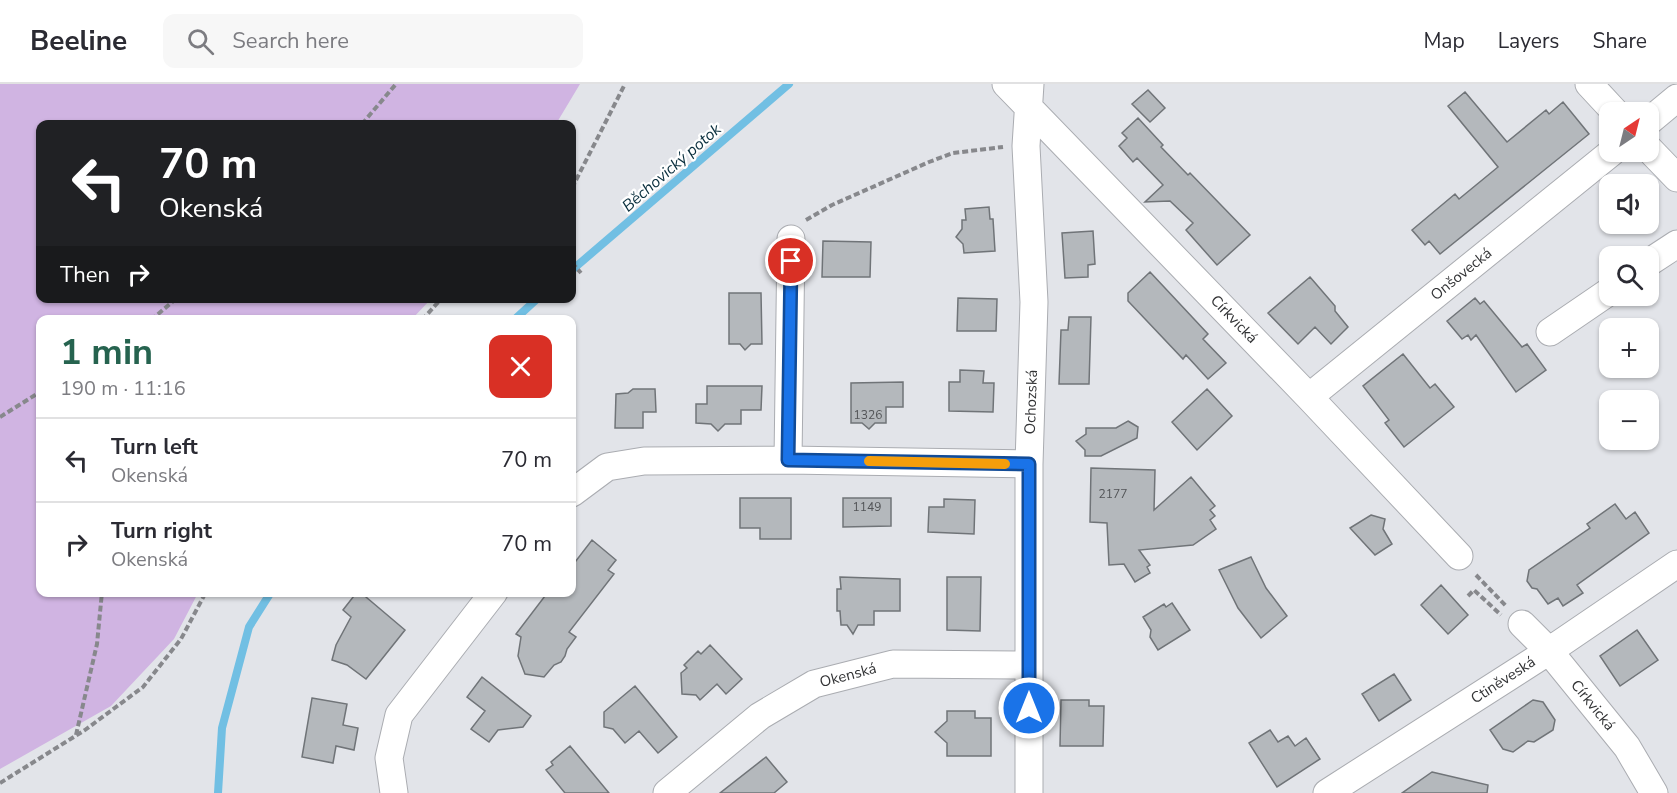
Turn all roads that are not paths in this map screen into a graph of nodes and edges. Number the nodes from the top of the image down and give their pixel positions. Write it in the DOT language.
graph roads {
  1 [pos="1006,84"];
  2 [pos="1589,84"];
  3 [pos="1029,96"];
  4 [pos="1677,98"];
  5 [pos="1606,102"];
  6 [pos="1659,113"];
  7 [pos="1659,159"];
  8 [pos="1600,162"];
  9 [pos="1677,178"];
  10 [pos="791,239"];
  11 [pos="1677,244"];
  12 [pos="1659,256"];
  13 [pos="1599,299"];
  14 [pos="1550,332"];
  15 [pos="1309,397"];
  16 [pos="788,460"];
  17 [pos="1029,464"];
  18 [pos="576,490"];
  19 [pos="1459,556"];
  20 [pos="1677,564"];
  21 [pos="490,597"];
  22 [pos="1522,624"];
  23 [pos="1549,651"];
  24 [pos="1029,665"];
  25 [pos="394,793"];
  26 [pos="667,793"];
  27 [pos="1029,793"];
  28 [pos="1327,793"];
  29 [pos="1654,793"];
  1 -- 3 [label="street, Církvická"];
  2 -- 5 [label="street"];
  3 -- 15 [label="street, Církvická"];
  3 -- 17 [label="street, Ochozská"];
  4 -- 6 [label="street"];
  7 -- 9 [label="street"];
  8 -- 15 [label="street, Onšovecká"];
  10 -- 16 [label="street"];
  11 -- 12 [label="street"];
  13 -- 14 [label="street"];
  15 -- 19 [label="street, Církvická"];
  16 -- 17 [label="street"];
  16 -- 18 [label="street"];
  17 -- 24 [label="street, Ochozská"];
  20 -- 23 [label="street, Ctiněveská"];
  21 -- 25 [label="street"];
  22 -- 23 [label="street, Církvická"];
  23 -- 28 [label="street, Ctiněveská"];
  23 -- 29 [label="street, Církvická"];
  24 -- 26 [label="street, Okenská"];
  24 -- 27 [label="street, Ochozská"];
}
